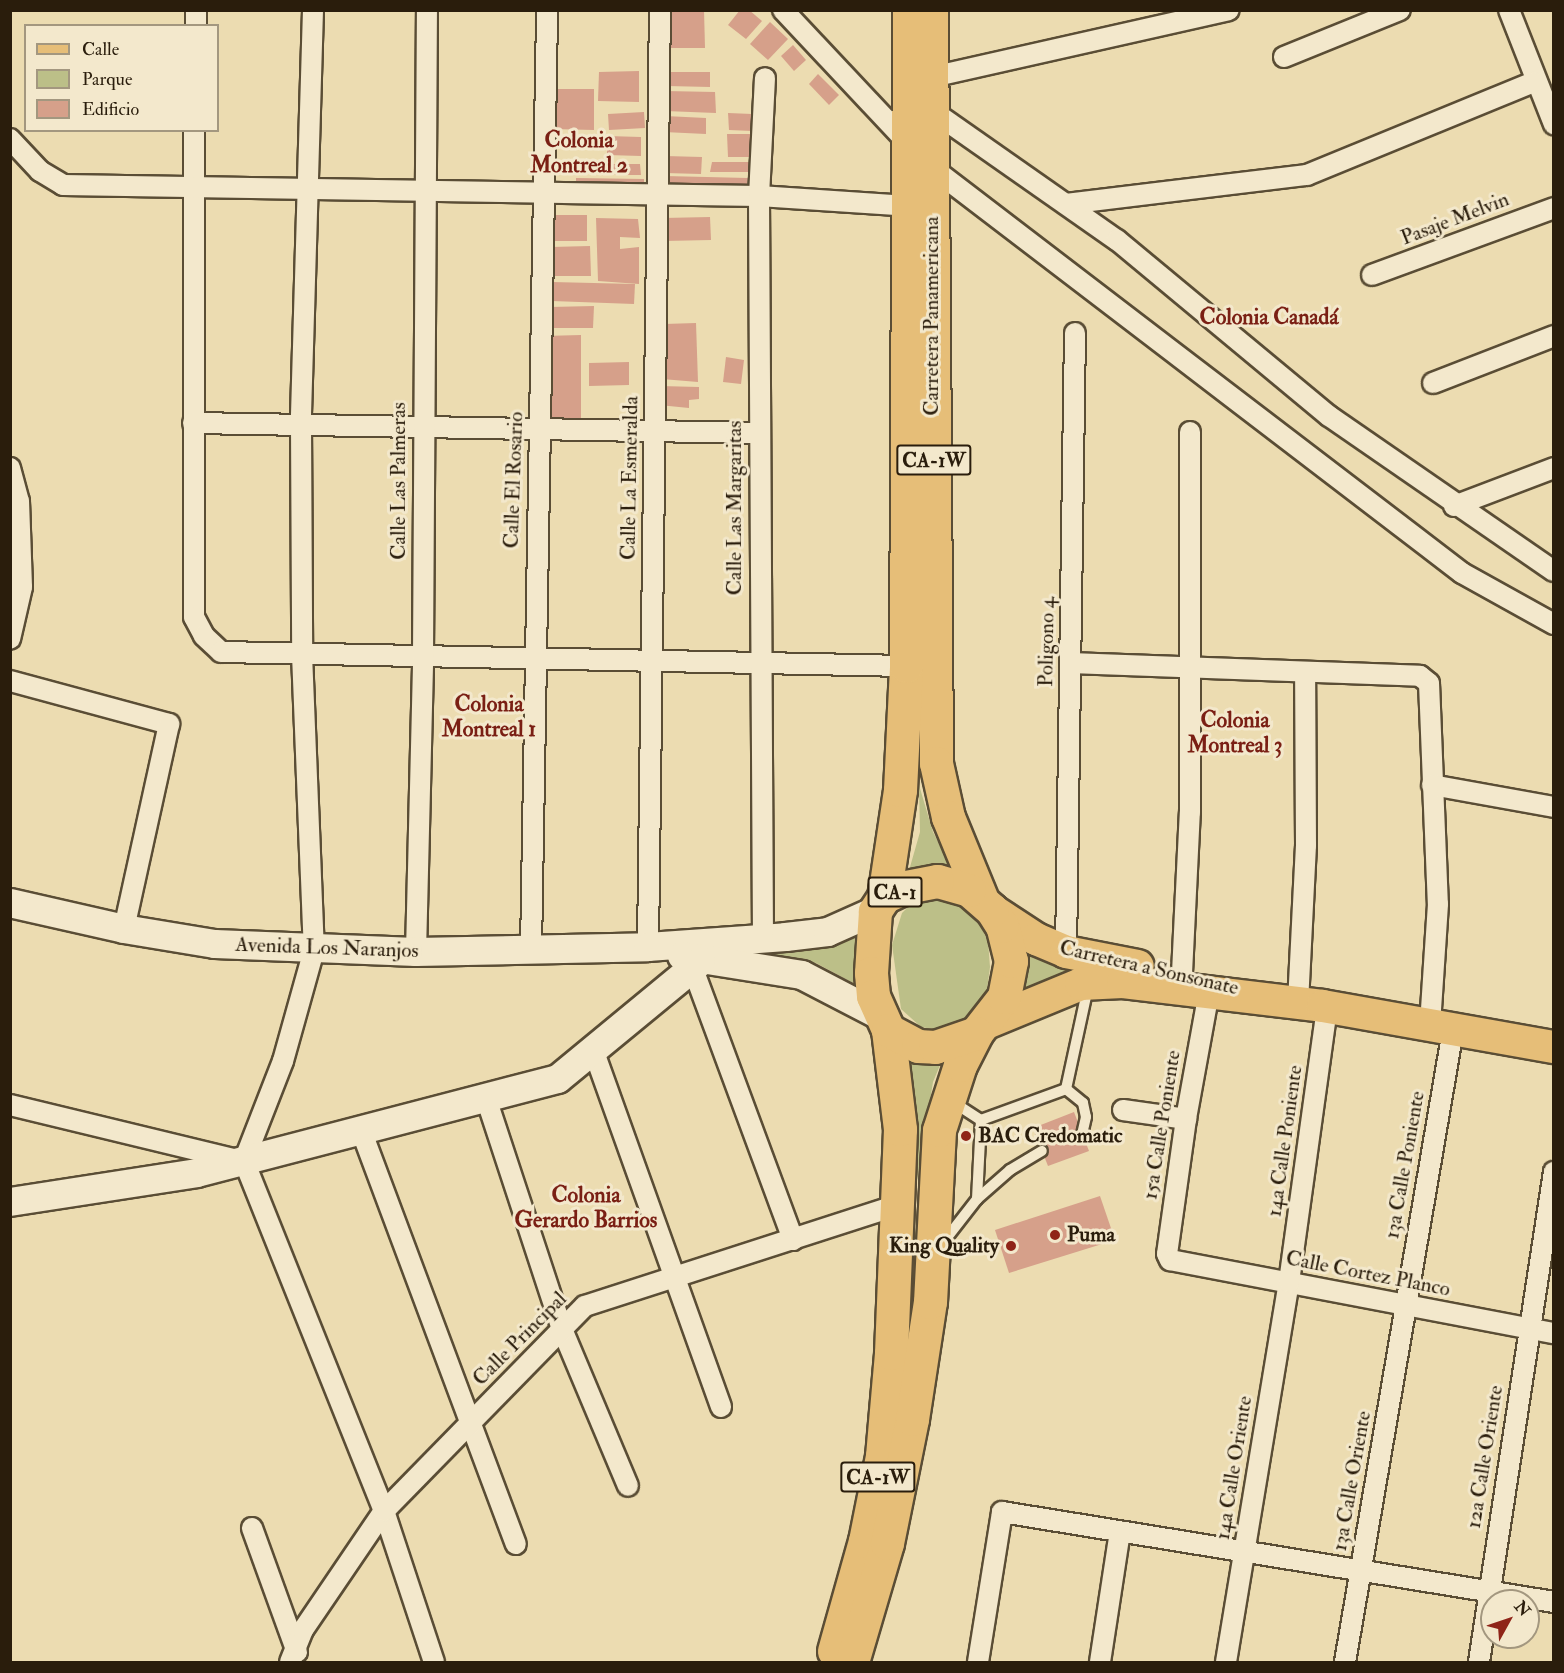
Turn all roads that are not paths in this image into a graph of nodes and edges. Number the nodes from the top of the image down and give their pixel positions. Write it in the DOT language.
graph roads {
  1 [pos="313,10"];
  2 [pos="427,10"];
  3 [pos="547,10"];
  4 [pos="660,10"];
  5 [pos="783,10"];
  6 [pos="909,10"];
  7 [pos="931,10"];
  8 [pos="1229,10"];
  9 [pos="1400,10"];
  10 [pos="1509,10"];
  11 [pos="1284,57"];
  12 [pos="932,77"];
  13 [pos="765,78"];
  14 [pos="1534,82"];
  15 [pos="931,110"];
  16 [pos="1554,124"];
  17 [pos="194,132"];
  18 [pos="10,139"];
  19 [pos="908,143"];
  20 [pos="931,166"];
  21 [pos="192,186"];
  22 [pos="308,189"];
  23 [pos="425,190"];
  24 [pos="544,192"];
  25 [pos="657,194"];
  26 [pos="759,196"];
  27 [pos="1066,204"];
  28 [pos="908,206"];
  29 [pos="1554,208"];
  30 [pos="1372,275"];
  31 [pos="1075,333"];
  32 [pos="1554,336"];
  33 [pos="1433,383"];
  34 [pos="193,423"];
  35 [pos="301,425"];
  36 [pos="423,427"];
  37 [pos="540,429"];
  38 [pos="655,431"];
  39 [pos="1190,432"];
  40 [pos="759,433"];
  41 [pos="10,468"];
  42 [pos="1554,468"];
  43 [pos="15,500"];
  44 [pos="1454,506"];
  45 [pos="1554,571"];
  46 [pos="1554,624"];
  47 [pos="10,639"];
  48 [pos="302,654"];
  49 [pos="423,656"];
  50 [pos="533,658"];
  51 [pos="650,660"];
  52 [pos="760,662"];
  53 [pos="1070,663"];
  54 [pos="906,666"];
  55 [pos="1188,667"];
  56 [pos="1305,672"];
  57 [pos="10,681"];
  58 [pos="1432,785"];
  59 [pos="1554,807"];
  60 [pos="10,903"];
  61 [pos="880,904"];
  62 [pos="987,905"];
  63 [pos="124,929"];
  64 [pos="763,938"];
  65 [pos="648,947"];
  66 [pos="314,950"];
  67 [pos="531,950"];
  68 [pos="416,952"];
  69 [pos="1066,952"];
  70 [pos="697,965"];
  71 [pos="1182,973"];
  72 [pos="1089,983"];
  73 [pos="1209,992"];
  74 [pos="1301,1004"];
  75 [pos="884,1022"];
  76 [pos="980,1028"];
  77 [pos="1441,1028"];
  78 [pos="1554,1047"];
  79 [pos="594,1052"];
  80 [pos="1066,1089"];
  81 [pos="486,1098"];
  82 [pos="948,1098"];
  83 [pos="10,1105"];
  84 [pos="1123,1110"];
  85 [pos="1186,1119"];
  86 [pos="981,1120"];
  87 [pos="361,1130"];
  88 [pos="1082,1134"];
  89 [pos="1042,1151"];
  90 [pos="244,1161"];
  91 [pos="1554,1172"];
  92 [pos="977,1199"];
  93 [pos="10,1202"];
  94 [pos="897,1205"];
  95 [pos="792,1240"];
  96 [pos="931,1258"];
  97 [pos="1174,1262"];
  98 [pos="677,1276"];
  99 [pos="1289,1282"];
  100 [pos="1406,1307"];
  101 [pos="1528,1328"];
  102 [pos="562,1329"];
  103 [pos="1554,1333"];
  104 [pos="721,1407"];
  105 [pos="470,1423"];
  106 [pos="628,1486"];
  107 [pos="384,1511"];
  108 [pos="252,1528"];
  109 [pos="1120,1532"];
  110 [pos="516,1544"];
  111 [pos="1244,1553"];
  112 [pos="1360,1571"];
  113 [pos="1488,1589"];
  114 [pos="1480,1591"];
  115 [pos="295,1658"];
  116 [pos="434,1662"];
  117 [pos="830,1662"];
  118 [pos="852,1662"];
  119 [pos="978,1662"];
  120 [pos="1100,1662"];
  121 [pos="1226,1662"];
  122 [pos="1345,1662"];
  1 -- 22 [label="street"];
  2 -- 23 [label="street, Calle Las Palmeras"];
  3 -- 24 [label="street, Calle El Rosario"];
  4 -- 25 [label="street, Calle La Esmeralda"];
  5 -- 19 [label="street"];
  6 -- 19 [label="highway, Carretera Panamericana / CA-1W"];
  7 -- 12 [label="highway, Carretera Panamericana / CA-1W"];
  8 -- 12 [label="street"];
  9 -- 11 [label="street"];
  10 -- 14 [label="street"];
  12 -- 15 [label="highway, Carretera Panamericana / CA-1W"];
  13 -- 26 [label="street, Calle Las Margaritas"];
  14 -- 16 [label="street"];
  14 -- 27 [label="street"];
  15 -- 20 [label="highway, Carretera Panamericana / CA-1W"];
  15 -- 27 [label="street"];
  17 -- 21 [label="street"];
  18 -- 21 [label="street"];
  19 -- 28 [label="highway, Carretera Panamericana / CA-1W"];
  20 -- 46 [label="street"];
  20 -- 62 [label="highway, Carretera Panamericana / CA-1W"];
  21 -- 22 [label="street"];
  21 -- 34 [label="street"];
  22 -- 23 [label="street"];
  22 -- 35 [label="street"];
  23 -- 24 [label="street"];
  23 -- 36 [label="street, Calle Las Palmeras"];
  24 -- 25 [label="street"];
  24 -- 37 [label="street, Calle El Rosario"];
  25 -- 26 [label="street"];
  25 -- 38 [label="street, Calle La Esmeralda"];
  26 -- 28 [label="street"];
  26 -- 40 [label="street, Calle Las Margaritas"];
  27 -- 44 [label="street"];
  28 -- 54 [label="highway, Carretera Panamericana / CA-1W"];
  29 -- 30 [label="street, Pasaje Melvin"];
  31 -- 53 [label="street, Poligono 4"];
  32 -- 33 [label="street"];
  34 -- 35 [label="street"];
  34 -- 48 [label="street"];
  35 -- 36 [label="street"];
  35 -- 48 [label="street"];
  36 -- 37 [label="street"];
  36 -- 49 [label="street, Calle Las Palmeras"];
  37 -- 38 [label="street"];
  37 -- 50 [label="street, Calle El Rosario"];
  38 -- 40 [label="street"];
  38 -- 51 [label="street, Calle La Esmeralda"];
  39 -- 55 [label="street"];
  40 -- 52 [label="street, Calle Las Margaritas"];
  41 -- 43 [label="street"];
  42 -- 44 [label="street"];
  43 -- 47 [label="street"];
  44 -- 45 [label="street"];
  48 -- 49 [label="street"];
  48 -- 66 [label="street"];
  49 -- 50 [label="street"];
  49 -- 68 [label="street, Calle Las Palmeras"];
  50 -- 51 [label="street"];
  50 -- 67 [label="street, Calle El Rosario"];
  51 -- 52 [label="street"];
  51 -- 65 [label="street, Calle La Esmeralda"];
  52 -- 54 [label="street"];
  52 -- 64 [label="street, Calle Las Margaritas"];
  53 -- 55 [label="street"];
  53 -- 69 [label="street, Poligono 4"];
  54 -- 61 [label="highway, Carretera Panamericana / CA-1W"];
  55 -- 56 [label="street"];
  55 -- 71 [label="street"];
  56 -- 58 [label="street, 13a Calle Poniente"];
  56 -- 74 [label="street, 14a Calle Poniente"];
  57 -- 63 [label="street"];
  58 -- 59 [label="street"];
  58 -- 77 [label="street, 13a Calle Poniente"];
  60 -- 63 [label="main road, Avenida Los Naranjos"];
  61 -- 62 [label="highway, CA-1"];
  61 -- 64 [label="main road, Avenida Los Naranjos"];
  61 -- 75 [label="highway, CA-1"];
  62 -- 69 [label="main road, Carretera a Sonsonate"];
  62 -- 76 [label="highway"];
  63 -- 66 [label="main road, Avenida Los Naranjos"];
  64 -- 65 [label="main road, Avenida Los Naranjos"];
  65 -- 67 [label="main road, Avenida Los Naranjos"];
  65 -- 70 [label="main road, Avenida Los Naranjos"];
  66 -- 68 [label="main road, Avenida Los Naranjos"];
  66 -- 90 [label="street"];
  67 -- 68 [label="main road, Avenida Los Naranjos"];
  69 -- 71 [label="main road, Carretera a Sonsonate"];
  70 -- 75 [label="main road, Avenida Los Naranjos"];
  70 -- 79 [label="main road"];
  70 -- 95 [label="street"];
  71 -- 74 [label="main road, Carretera a Sonsonate"];
  72 -- 73 [label="main road, Carretera a Sonsonate"];
  72 -- 76 [label="main road, Carretera a Sonsonate"];
  72 -- 80 [label="lane"];
  73 -- 74 [label="main road, Carretera a Sonsonate"];
  73 -- 85 [label="street, 15a Calle Poniente"];
  74 -- 77 [label="main road, Carretera a Sonsonate"];
  74 -- 99 [label="street, 14a Calle Poniente"];
  75 -- 76 [label="highway"];
  75 -- 94 [label="highway, CA-1W"];
  76 -- 82 [label="highway, CA-1W"];
  77 -- 78 [label="main road, Carretera a Sonsonate"];
  77 -- 100 [label="street, 13a Calle Poniente"];
  79 -- 81 [label="main road"];
  79 -- 98 [label="street"];
  80 -- 86 [label="lane"];
  80 -- 88 [label="lane"];
  81 -- 87 [label="main road"];
  81 -- 102 [label="street"];
  82 -- 86 [label="lane"];
  82 -- 96 [label="highway, CA-1W"];
  83 -- 90 [label="street"];
  84 -- 85 [label="street"];
  85 -- 97 [label="street, 15a Calle Poniente"];
  86 -- 92 [label="lane"];
  87 -- 90 [label="main road"];
  87 -- 105 [label="street"];
  89 -- 92 [label="lane"];
  90 -- 93 [label="main road"];
  90 -- 107 [label="street"];
  91 -- 101 [label="street, 12a Calle Oriente"];
  92 -- 96 [label="lane"];
  94 -- 95 [label="street, Calle Principal"];
  94 -- 117 [label="highway, CA-1W"];
  95 -- 98 [label="street, Calle Principal"];
  96 -- 118 [label="highway, CA-1W"];
  97 -- 99 [label="street, Calle Cortez Planco"];
  98 -- 102 [label="street, Calle Principal"];
  98 -- 104 [label="street"];
  99 -- 100 [label="street, Calle Cortez Planco"];
  99 -- 111 [label="street, 14a Calle Oriente"];
  100 -- 101 [label="street, Calle Cortez Planco"];
  100 -- 112 [label="street, 13a Calle Oriente"];
  101 -- 103 [label="street, Calle Cortez Planco"];
  101 -- 113 [label="street, 12a Calle Oriente"];
  102 -- 105 [label="street, Calle Principal"];
  102 -- 106 [label="street"];
  105 -- 107 [label="street, Calle Principal"];
  105 -- 110 [label="street"];
  107 -- 115 [label="street, Calle Principal"];
  107 -- 116 [label="street"];
  108 -- 115 [label="street"];
  109 -- 111 [label="street"];
  109 -- 119 [label="street"];
  109 -- 120 [label="street"];
  111 -- 112 [label="street"];
  111 -- 121 [label="street, 14a Calle Oriente"];
  112 -- 114 [label="street"];
  112 -- 122 [label="street, 13a Calle Oriente"];
}
